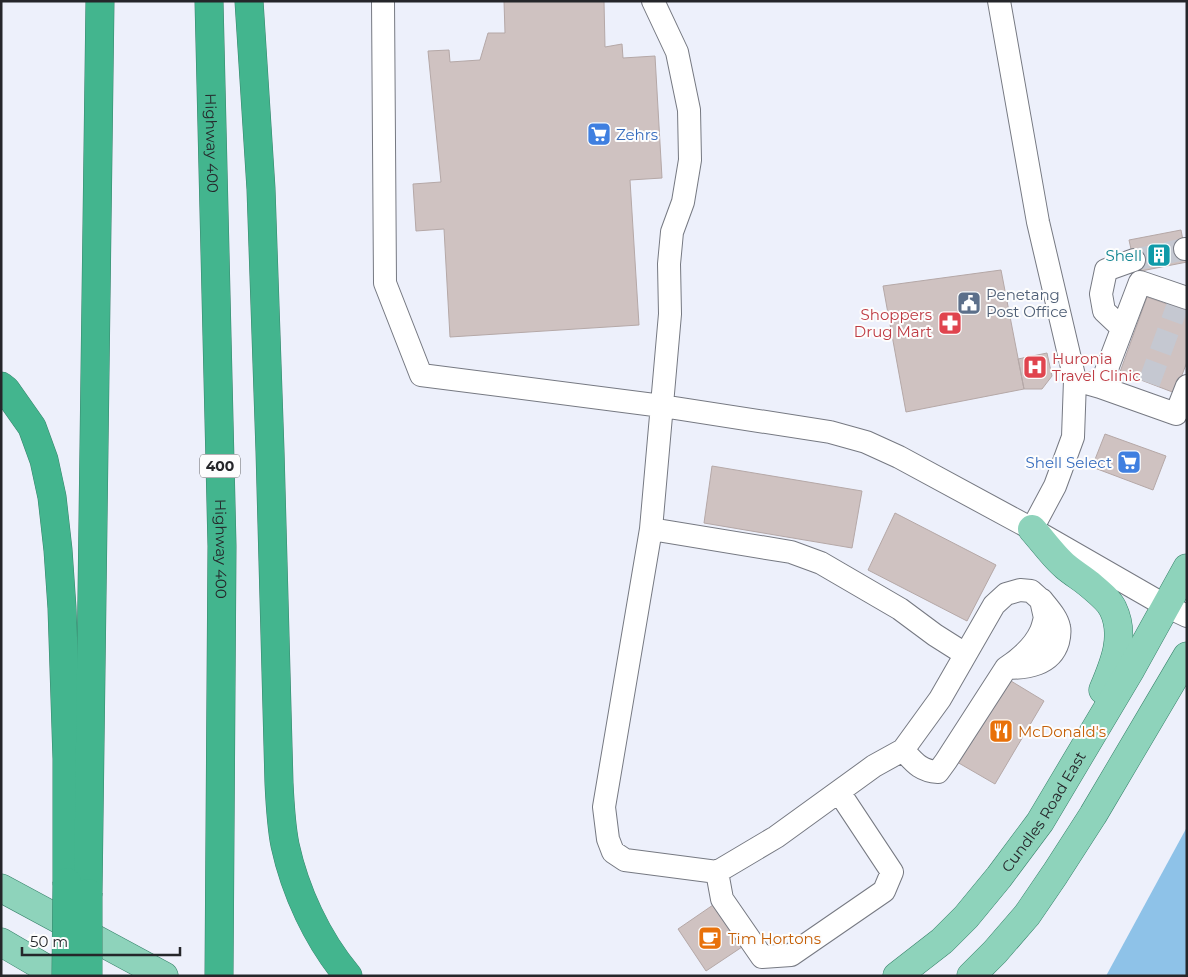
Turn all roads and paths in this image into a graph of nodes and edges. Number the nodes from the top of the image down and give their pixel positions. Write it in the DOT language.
graph roads {
  1 [pos="100,1"];
  2 [pos="209,1"];
  3 [pos="249,1"];
  4 [pos="383,1"];
  5 [pos="653,1"];
  6 [pos="999,1"];
  7 [pos="1134,260"];
  8 [pos="1183,298"];
  9 [pos="1122,328"];
  10 [pos="1075,380"];
  11 [pos="1,386"];
  12 [pos="1187,386"];
  13 [pos="1100,387"];
  14 [pos="662,406"];
  15 [pos="651,529"];
  16 [pos="1032,529"];
  17 [pos="1187,568"];
  18 [pos="1177,611"];
  19 [pos="965,654"];
  20 [pos="1187,656"];
  21 [pos="903,750"];
  22 [pos="1082,750"];
  23 [pos="839,792"];
  24 [pos="717,872"];
  25 [pos="77,887"];
  26 [pos="1,888"];
  27 [pos="220,931"];
  28 [pos="1,942"];
  29 [pos="59,976"];
  30 [pos="66,976"];
  31 [pos="88,976"];
  32 [pos="164,976"];
  33 [pos="220,976"];
  34 [pos="224,976"];
  35 [pos="348,976"];
  36 [pos="897,976"];
  37 [pos="971,976"];
  1 -- 25 [label="highway"];
  2 -- 27 [label="highway, Highway 400 / 400"];
  3 -- 35 [label="highway"];
  4 -- 14 [label="lane"];
  5 -- 14 [label="lane"];
  6 -- 10 [label="lane"];
  7 -- 9 [label="lane"];
  8 -- 9 [label="lane"];
  9 -- 13 [label="lane"];
  10 -- 13 [label="lane"];
  10 -- 16 [label="lane"];
  11 -- 25 [label="highway"];
  12 -- 13 [label="lane"];
  14 -- 15 [label="lane"];
  14 -- 16 [label="lane"];
  15 -- 19 [label="lane"];
  15 -- 24 [label="lane"];
  16 -- 18 [label="lane"];
  16 -- 22 [label="main road"];
  17 -- 18 [label="main road, Cundles Road East"];
  18 -- 22 [label="main road, Cundles Road East"];
  19 -- 21 [label="lane"];
  19 -- 21 [label="lane"];
  20 -- 37 [label="main road"];
  21 -- 23 [label="lane"];
  22 -- 36 [label="main road, Cundles Road East"];
  23 -- 24 [label="lane"];
  23 -- 24 [label="lane"];
  25 -- 30 [label="highway, bridge"];
  25 -- 31 [label="highway, bridge"];
  26 -- 32 [label="main road"];
  27 -- 33 [label="highway, Highway 400 / 400"];
  27 -- 34 [label="highway"];
  28 -- 29 [label="main road"];
}
